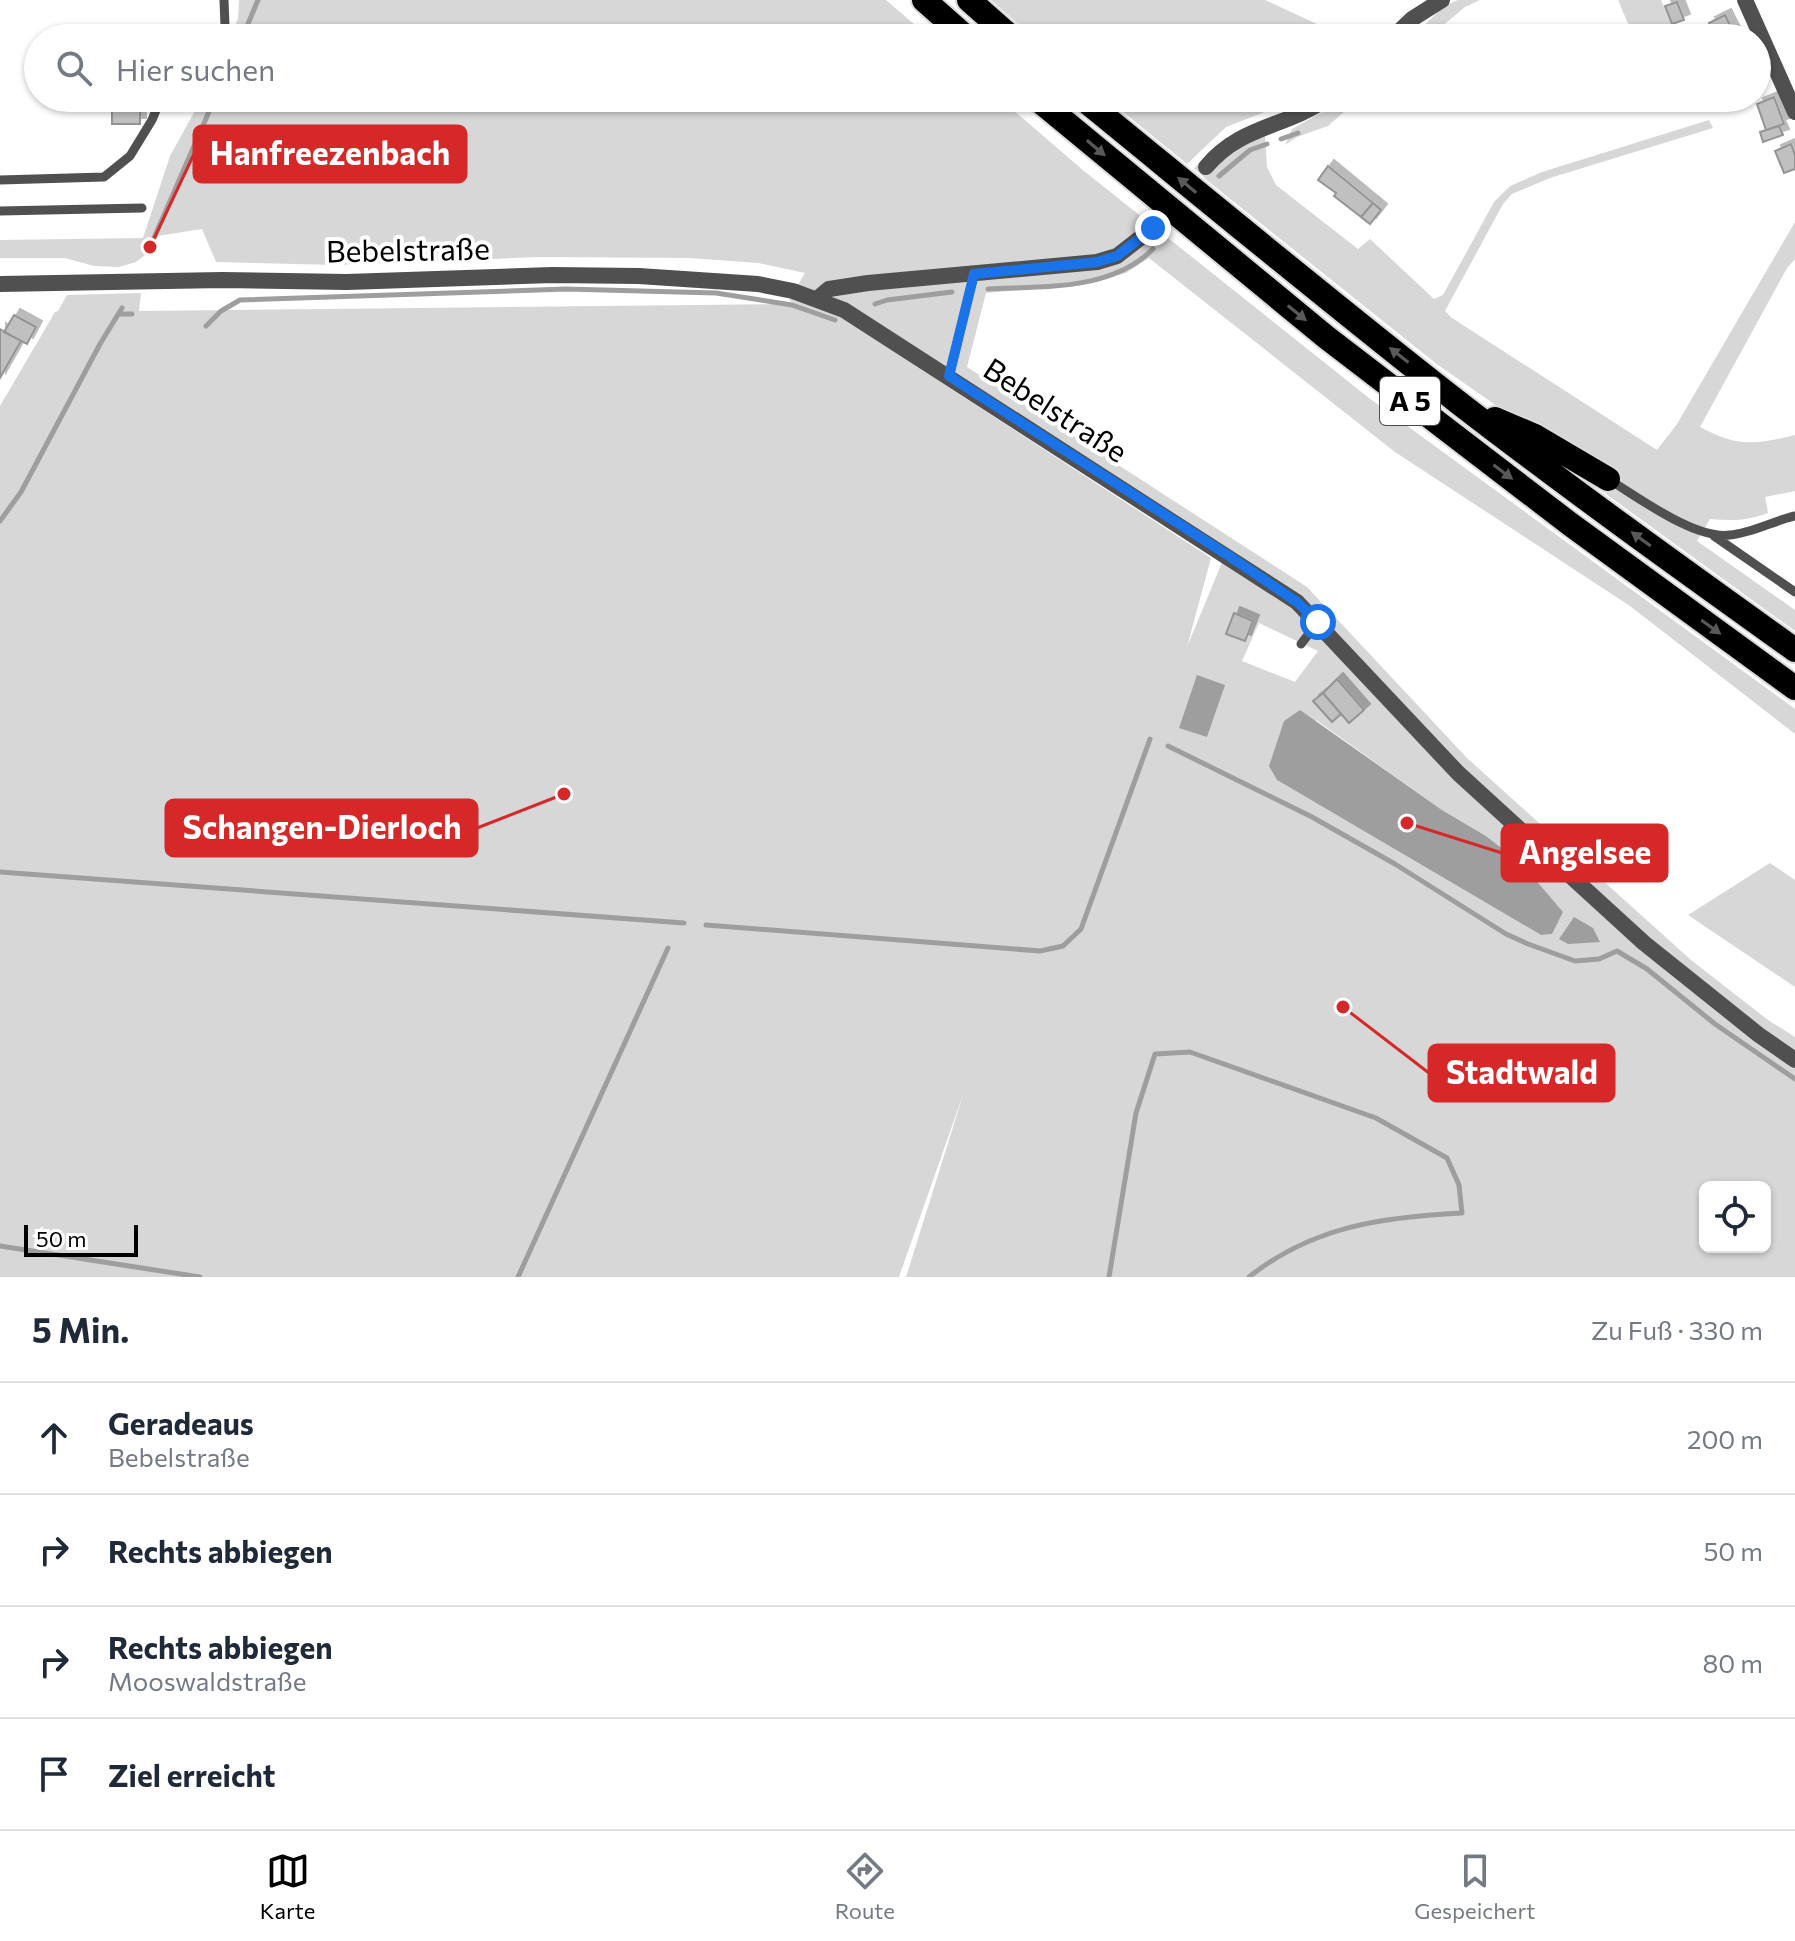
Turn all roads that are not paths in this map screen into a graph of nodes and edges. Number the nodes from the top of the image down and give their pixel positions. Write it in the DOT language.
graph roads {
  1 [pos="224,0"];
  2 [pos="924,0"];
  3 [pos="969,0"];
  4 [pos="1442,0"];
  5 [pos="1745,0"];
  6 [pos="225,24"];
  7 [pos="951,24"];
  8 [pos="996,24"];
  9 [pos="1407,24"];
  10 [pos="1756,24"];
  11 [pos="1771,58"];
  12 [pos="155,112"];
  13 [pos="1053,112"];
  14 [pos="1099,112"];
  15 [pos="1304,112"];
  16 [pos="1795,112"];
  17 [pos="1206,167"];
  18 [pos="0,180"];
  19 [pos="142,208"];
  20 [pos="0,211"];
  21 [pos="1153,228"];
  22 [pos="974,274"];
  23 [pos="868,283"];
  24 [pos="0,284"];
  25 [pos="817,299"];
  26 [pos="844,310"];
  27 [pos="949,376"];
  28 [pos="1460,404"];
  29 [pos="1608,479"];
  30 [pos="1795,516"];
  31 [pos="1782,519"];
  32 [pos="1795,528"];
  33 [pos="1714,536"];
  34 [pos="1795,592"];
  35 [pos="1318,622"];
  36 [pos="1301,644"];
  37 [pos="1795,650"];
  38 [pos="1795,688"];
  39 [pos="1795,1060"];
  1 -- 6 [label="lane"];
  2 -- 7 [label="highway"];
  3 -- 8 [label="highway"];
  4 -- 9 [label="street"];
  5 -- 10 [label="street"];
  11 -- 16 [label="street"];
  12 -- 18 [label="lane"];
  13 -- 38 [label="highway, A 5, one-way"];
  28 -- 14 [label="highway, A 5, one-way"];
  15 -- 17 [label="street"];
  19 -- 20 [label="lane"];
  21 -- 22 [label="street"];
  22 -- 23 [label="street"];
  22 -- 27 [label="lane"];
  23 -- 25 [label="street"];
  23 -- 26 [label="street"];
  24 -- 25 [label="street, Bebelstraße"];
  25 -- 26 [label="street, Bebelstraße"];
  26 -- 27 [label="street, Bebelstraße"];
  27 -- 35 [label="street, Bebelstraße"];
  28 -- 29 [label="highway"];
  37 -- 28 [label="highway, A 5, one-way"];
  29 -- 33 [label="lane"];
  30 -- 31 [label="lane"];
  31 -- 32 [label="lane"];
  31 -- 33 [label="lane"];
  33 -- 34 [label="lane"];
  35 -- 36 [label="lane"];
  35 -- 39 [label="street, Bebelstraße"];
}
